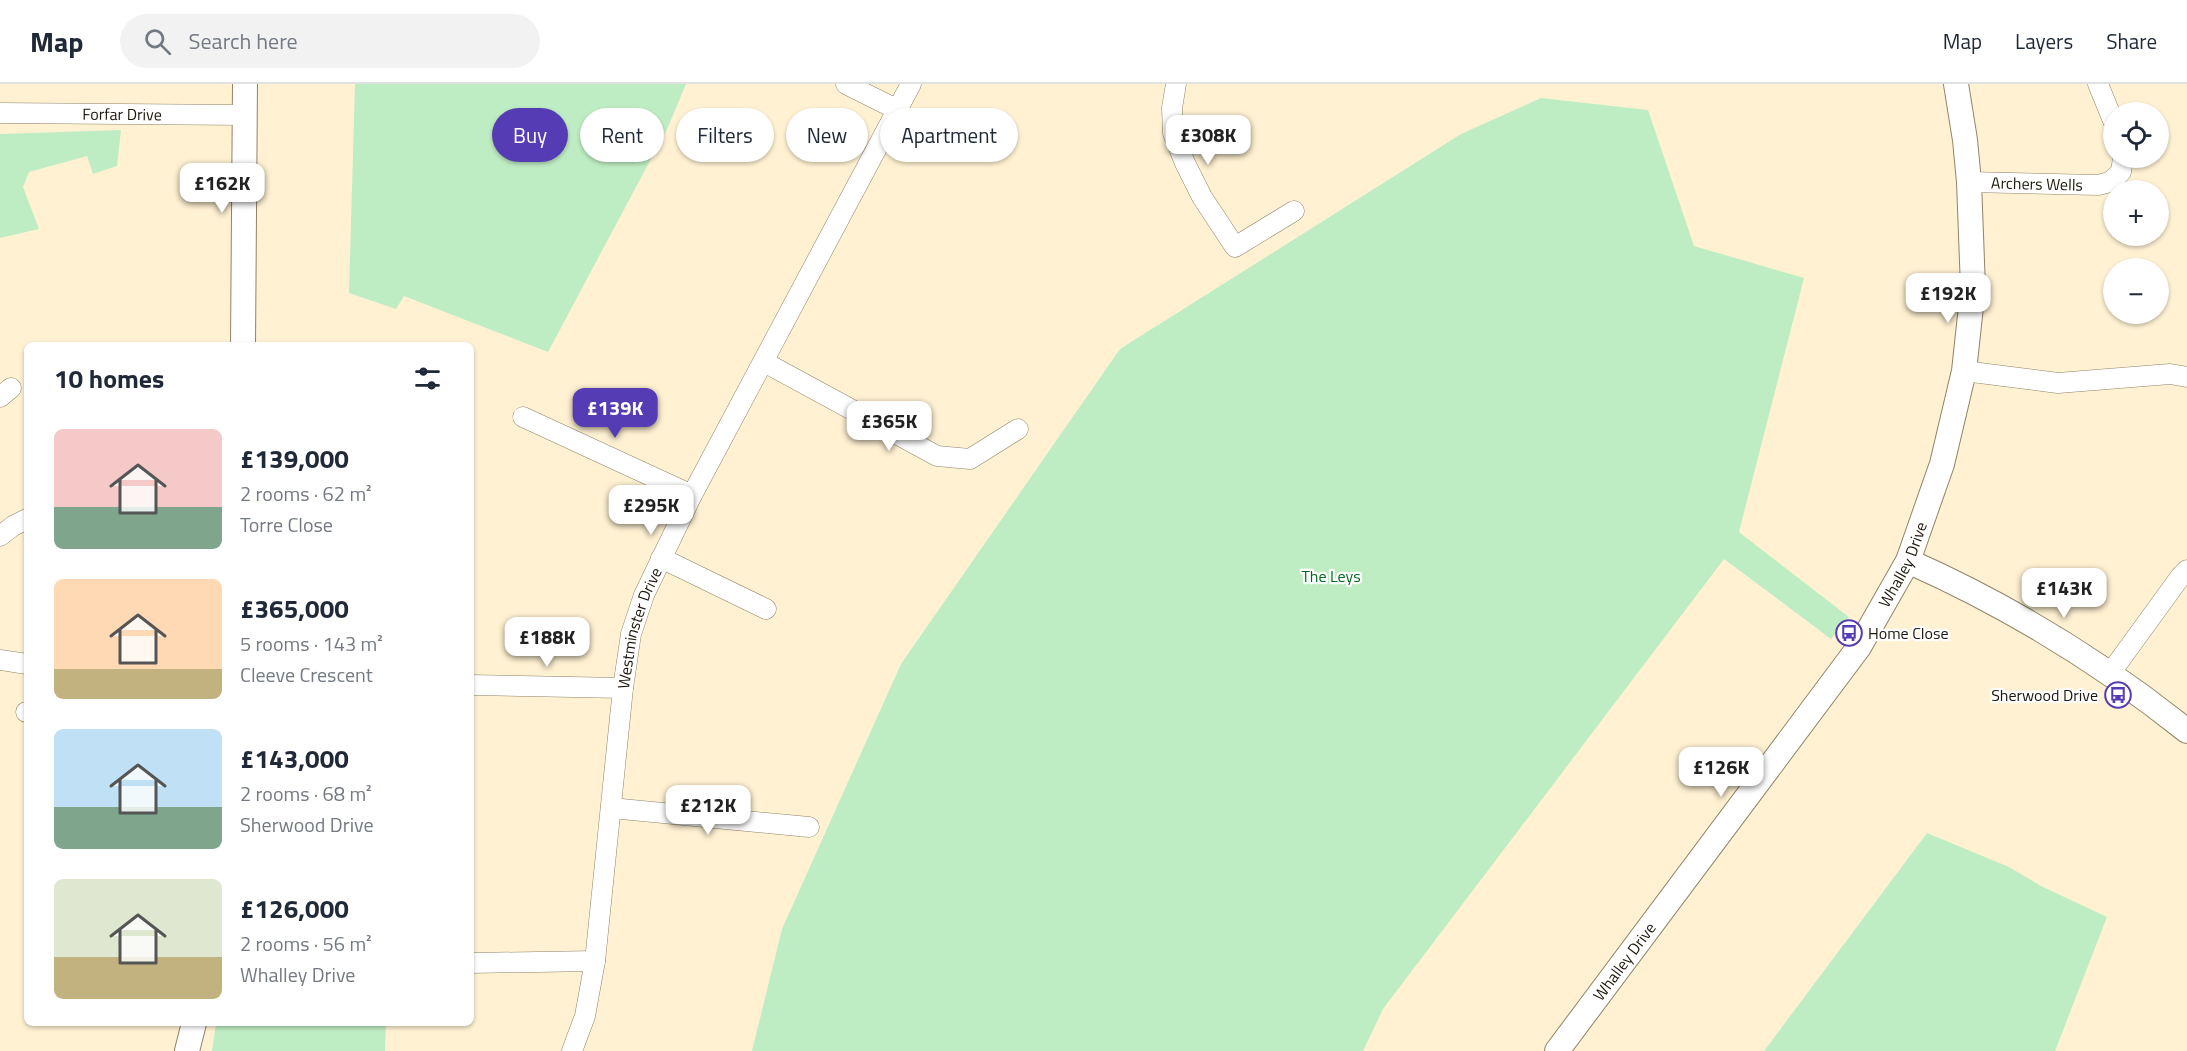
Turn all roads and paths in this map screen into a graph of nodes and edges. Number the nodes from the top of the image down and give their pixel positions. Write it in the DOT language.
graph roads {
  1 [pos="245,84"];
  2 [pos="846,84"];
  3 [pos="911,84"];
  4 [pos="1176,84"];
  5 [pos="1956,84"];
  6 [pos="2098,84"];
  7 [pos="2105,102"];
  8 [pos="894,108"];
  9 [pos="897,108"];
  10 [pos="0,113"];
  11 [pos="244,115"];
  12 [pos="880,140"];
  13 [pos="2122,168"];
  14 [pos="1969,182"];
  15 [pos="1294,211"];
  16 [pos="243,342"];
  17 [pos="764,362"];
  18 [pos="1964,371"];
  19 [pos="2187,377"];
  20 [pos="523,417"];
  21 [pos="1018,429"];
  22 [pos="692,495"];
  23 [pos="24,520"];
  24 [pos="0,537"];
  25 [pos="661,558"];
  26 [pos="1908,561"];
  27 [pos="2187,570"];
  28 [pos="766,609"];
  29 [pos="0,660"];
  30 [pos="24,664"];
  31 [pos="2109,675"];
  32 [pos="474,685"];
  33 [pos="623,688"];
  34 [pos="2187,730"];
  35 [pos="611,808"];
  36 [pos="809,827"];
  37 [pos="594,961"];
  38 [pos="474,963"];
  39 [pos="193,1026"];
  40 [pos="188,1051"];
  41 [pos="572,1051"];
  42 [pos="1557,1051"];
  1 -- 11 [label="street"];
  2 -- 8 [label="street"];
  3 -- 9 [label="street, Westminster Drive"];
  4 -- 15 [label="street"];
  5 -- 14 [label="street, Whalley Drive"];
  6 -- 7 [label="street"];
  10 -- 11 [label="street, Forfar Drive"];
  11 -- 16 [label="street"];
  12 -- 17 [label="street, Westminster Drive"];
  13 -- 14 [label="street, Archers Wells"];
  14 -- 18 [label="street, Whalley Drive"];
  17 -- 21 [label="street"];
  17 -- 22 [label="street, Westminster Drive"];
  18 -- 19 [label="street"];
  18 -- 26 [label="street, Whalley Drive"];
  20 -- 22 [label="street"];
  22 -- 25 [label="street, Westminster Drive"];
  23 -- 24 [label="street"];
  25 -- 28 [label="street"];
  25 -- 33 [label="street, Westminster Drive"];
  26 -- 31 [label="street"];
  26 -- 42 [label="street, Whalley Drive"];
  27 -- 31 [label="street"];
  29 -- 30 [label="street"];
  31 -- 34 [label="street"];
  32 -- 33 [label="street"];
  33 -- 35 [label="street, Westminster Drive"];
  35 -- 36 [label="street"];
  35 -- 37 [label="street, Westminster Drive"];
  37 -- 38 [label="street"];
  37 -- 41 [label="street, Westminster Drive"];
  39 -- 40 [label="street"];
}
